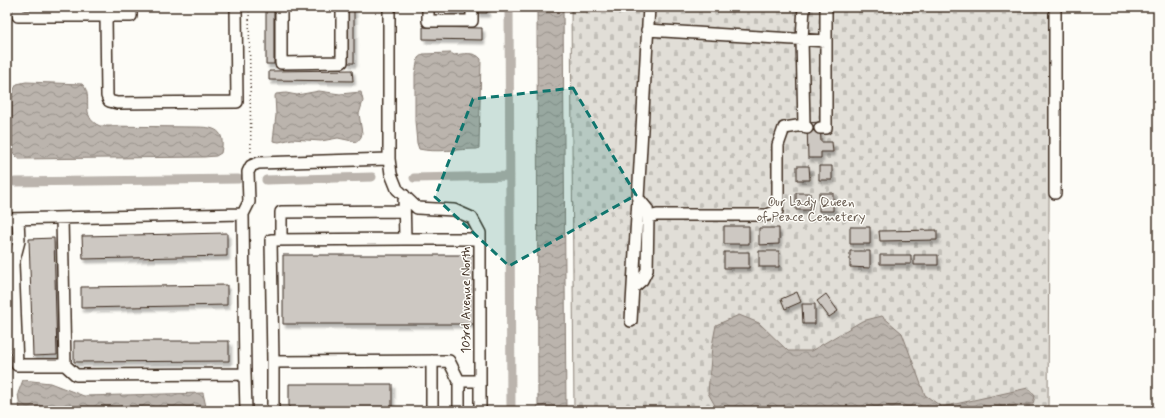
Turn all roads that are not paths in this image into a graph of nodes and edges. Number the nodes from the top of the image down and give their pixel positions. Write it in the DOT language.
graph roads {
  1 [pos="18,7"];
  2 [pos="130,7"];
  3 [pos="236,7"];
  4 [pos="281,7"];
  5 [pos="342,7"];
  6 [pos="389,7"];
  7 [pos="428,7"];
  8 [pos="472,7"];
  9 [pos="649,7"];
  10 [pos="804,7"];
  11 [pos="826,7"];
  12 [pos="1055,7"];
  13 [pos="50,11"];
  14 [pos="75,11"];
  15 [pos="102,13"];
  16 [pos="647,30"];
  17 [pos="802,39"];
  18 [pos="826,41"];
  19 [pos="820,128"];
  20 [pos="389,159"];
  21 [pos="1055,192"];
  22 [pos="404,195"];
  23 [pos="638,198"];
  24 [pos="404,211"];
  25 [pos="243,214"];
  26 [pos="648,217"];
  27 [pos="62,218"];
  28 [pos="12,219"];
  29 [pos="480,238"];
  30 [pos="405,239"];
  31 [pos="282,240"];
  32 [pos="633,288"];
  33 [pos="631,321"];
  34 [pos="432,361"];
  35 [pos="273,362"];
  36 [pos="65,365"];
  37 [pos="246,374"];
  38 [pos="459,381"];
  39 [pos="480,381"];
  40 [pos="246,411"];
  41 [pos="273,411"];
  42 [pos="432,411"];
  43 [pos="459,411"];
  44 [pos="480,411"];
  1 -- 13 [label="street"];
  2 -- 15 [label="street"];
  3 -- 15 [label="street"];
  4 -- 5 [label="street"];
  6 -- 20 [label="street, 103rd Avenue North"];
  7 -- 8 [label="street"];
  9 -- 16 [label="street"];
  10 -- 17 [label="street"];
  11 -- 18 [label="street"];
  12 -- 21 [label="street"];
  13 -- 14 [label="street"];
  14 -- 15 [label="street"];
  16 -- 17 [label="street"];
  16 -- 23 [label="street"];
  17 -- 18 [label="street"];
  17 -- 26 [label="street"];
  18 -- 19 [label="street"];
  20 -- 22 [label="street, 103rd Avenue North"];
  20 -- 25 [label="street"];
  22 -- 24 [label="street"];
  22 -- 29 [label="street, 103rd Avenue North"];
  23 -- 26 [label="street"];
  23 -- 32 [label="street"];
  24 -- 30 [label="street"];
  24 -- 31 [label="street"];
  25 -- 27 [label="street"];
  25 -- 37 [label="street"];
  26 -- 32 [label="street"];
  27 -- 28 [label="street"];
  27 -- 36 [label="street"];
  28 -- 36 [label="street"];
  29 -- 30 [label="street"];
  29 -- 39 [label="street, 103rd Avenue North"];
  30 -- 31 [label="street"];
  31 -- 35 [label="street"];
  32 -- 33 [label="street"];
  34 -- 35 [label="street"];
  34 -- 38 [label="street"];
  34 -- 42 [label="street"];
  35 -- 41 [label="street"];
  36 -- 37 [label="street"];
  37 -- 40 [label="street"];
  38 -- 39 [label="street"];
  38 -- 43 [label="street"];
  39 -- 44 [label="street, 103rd Avenue North"];
}
